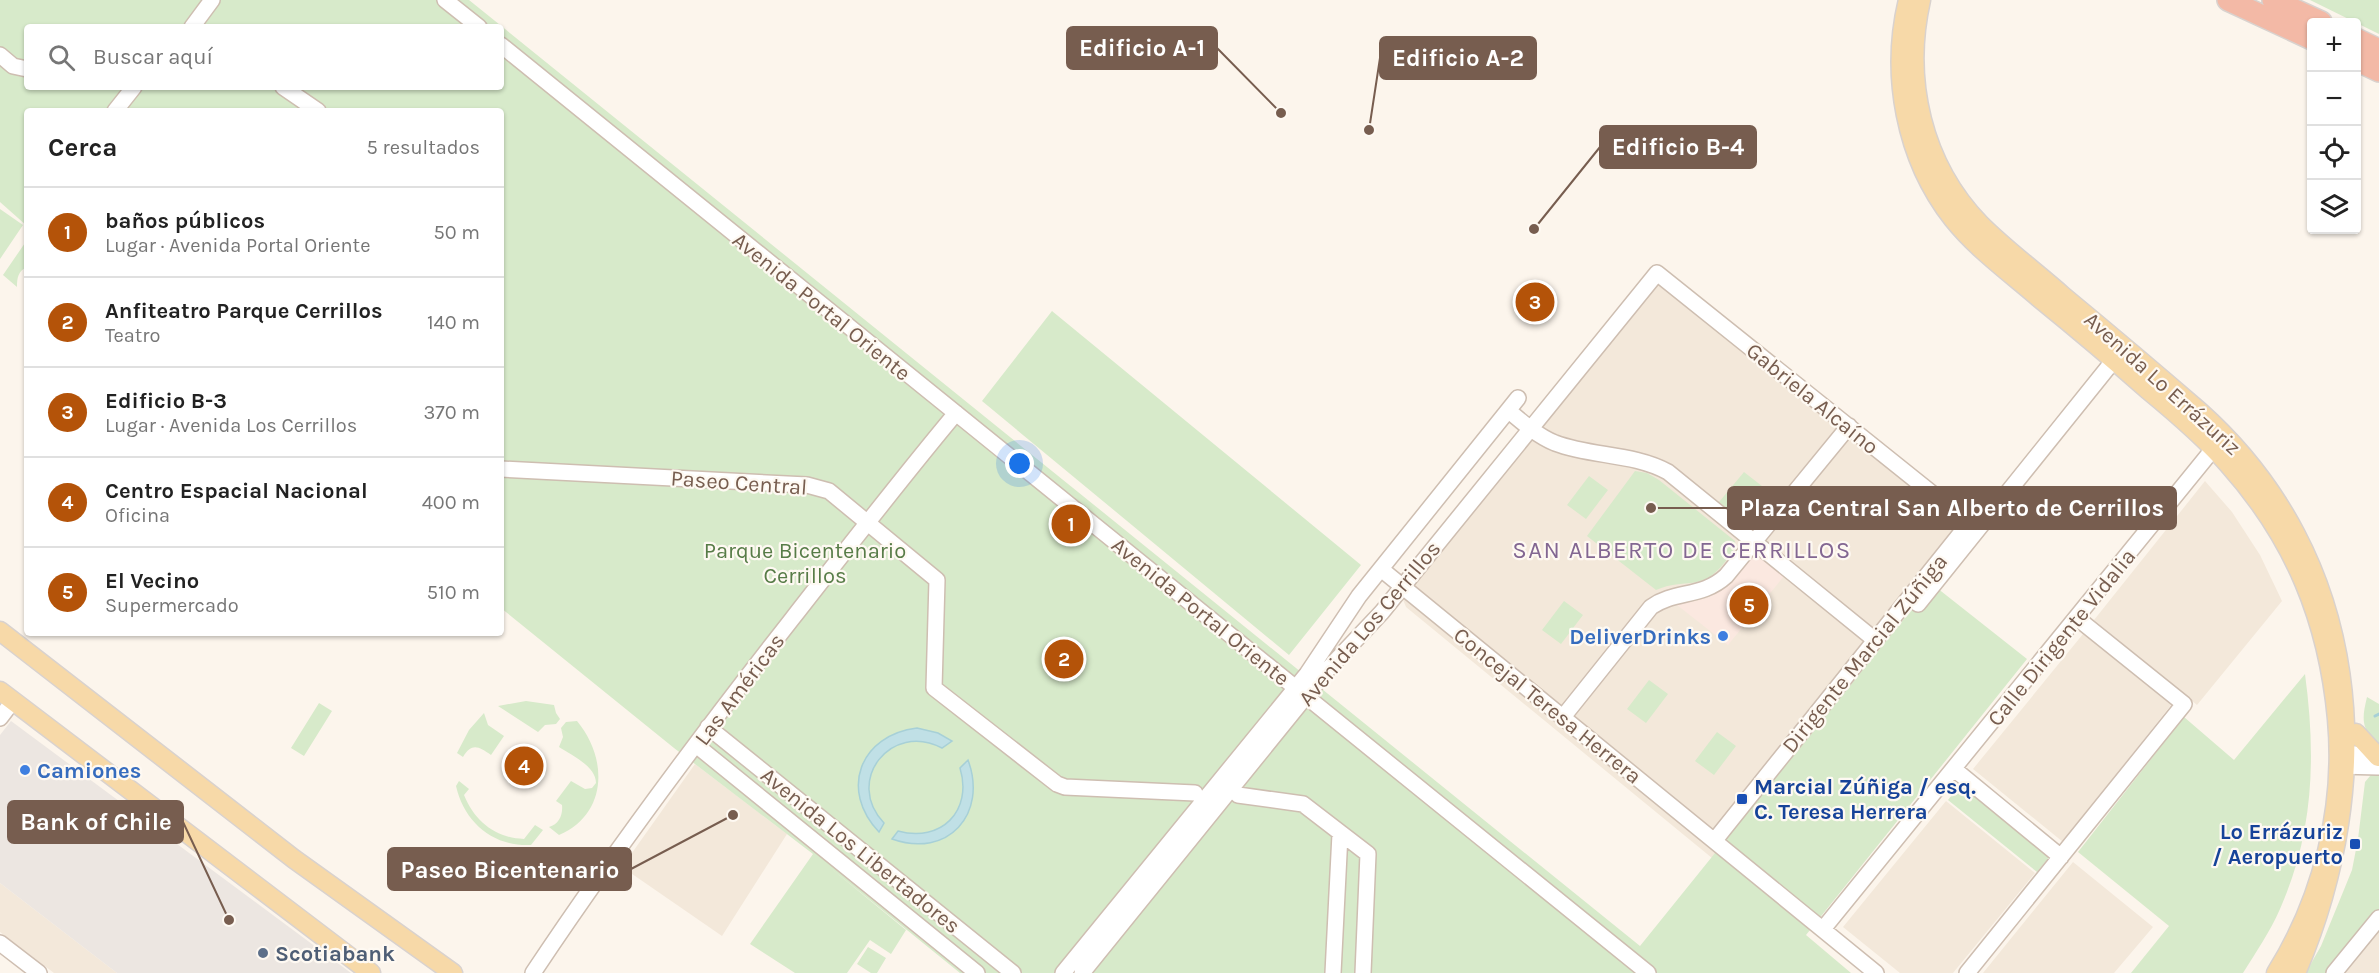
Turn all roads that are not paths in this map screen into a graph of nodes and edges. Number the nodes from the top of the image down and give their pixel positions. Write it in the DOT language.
graph roads {
  1 [pos="212,0"];
  2 [pos="445,0"];
  3 [pos="1908,0"];
  4 [pos="1921,0"];
  5 [pos="2229,0"];
  6 [pos="2273,0"];
  7 [pos="2286,5"];
  8 [pos="2313,18"];
  9 [pos="194,24"];
  10 [pos="475,24"];
  11 [pos="2307,37"];
  12 [pos="2361,41"];
  13 [pos="504,47"];
  14 [pos="2379,50"];
  15 [pos="0,55"];
  16 [pos="2361,62"];
  17 [pos="24,68"];
  18 [pos="2379,71"];
  19 [pos="132,90"];
  20 [pos="287,90"];
  21 [pos="117,108"];
  22 [pos="313,108"];
  23 [pos="1657,273"];
  24 [pos="2114,360"];
  25 [pos="1518,398"];
  26 [pos="1509,411"];
  27 [pos="956,413"];
  28 [pos="1849,426"];
  29 [pos="1530,428"];
  30 [pos="2214,448"];
  31 [pos="504,469"];
  32 [pos="868,522"];
  33 [pos="1968,523"];
  34 [pos="1754,542"];
  35 [pos="1381,569"];
  36 [pos="1402,587"];
  37 [pos="1918,604"];
  38 [pos="2077,618"];
  39 [pos="0,631"];
  40 [pos="1875,640"];
  41 [pos="1301,692"];
  42 [pos="7,696"];
  43 [pos="1563,717"];
  44 [pos="0,718"];
  45 [pos="708,727"];
  46 [pos="2356,733"];
  47 [pos="696,745"];
  48 [pos="2347,759"];
  49 [pos="2379,760"];
  50 [pos="1953,769"];
  51 [pos="1195,793"];
  52 [pos="1238,795"];
  53 [pos="1340,834"];
  54 [pos="1715,840"];
  55 [pos="2061,857"];
  56 [pos="2379,918"];
  57 [pos="1823,929"];
  58 [pos="0,943"];
  59 [pos="39,973"];
  60 [pos="371,973"];
  61 [pos="453,973"];
  62 [pos="533,973"];
  63 [pos="977,973"];
  64 [pos="1013,973"];
  65 [pos="1064,973"];
  66 [pos="1082,973"];
  67 [pos="1333,973"];
  68 [pos="1363,973"];
  69 [pos="1648,973"];
  70 [pos="1876,973"];
  71 [pos="1967,973"];
  72 [pos="2276,973"];
  73 [pos="2296,973"];
  74 [pos="2334,973"];
  1 -- 9 [label="street"];
  2 -- 10 [label="street"];
  3 -- 24 [label="main road, Avenida Lo Errázuriz"];
  4 -- 46 [label="main road, Avenida Lo Errázuriz"];
  5 -- 11 [label="highway"];
  6 -- 7 [label="highway"];
  7 -- 8 [label="highway"];
  12 -- 14 [label="highway"];
  13 -- 27 [label="street, Avenida Portal Oriente"];
  15 -- 17 [label="street"];
  16 -- 18 [label="highway"];
  19 -- 21 [label="street"];
  20 -- 22 [label="street"];
  23 -- 28 [label="street, Gabriela Alcaíno"];
  23 -- 29 [label="street, Avenida Los Cerrillos"];
  24 -- 30 [label="main road, Avenida Lo Errázuriz"];
  24 -- 37 [label="street"];
  25 -- 26 [label="street, Avenida Los Cerrillos"];
  26 -- 29 [label="street"];
  26 -- 35 [label="street, Avenida Los Cerrillos"];
  27 -- 32 [label="street, Las Américas"];
  27 -- 41 [label="street, Avenida Portal Oriente"];
  28 -- 33 [label="street, Gabriela Alcaíno"];
  28 -- 34 [label="street"];
  29 -- 34 [label="street"];
  29 -- 36 [label="street, Avenida Los Cerrillos"];
  30 -- 38 [label="street, Calle Dirigente Vidalia"];
  30 -- 48 [label="main road, Avenida Lo Errázuriz"];
  31 -- 32 [label="street, Paseo Central"];
  32 -- 45 [label="street, Las Américas"];
  32 -- 51 [label="street, Paseo Central"];
  33 -- 40 [label="street, Dirigente Marcial Zúñiga"];
  34 -- 40 [label="street"];
  34 -- 43 [label="street"];
  35 -- 36 [label="street, Concejal Teresa Herrera"];
  35 -- 41 [label="street, Avenida Los Cerrillos"];
  36 -- 41 [label="street, Avenida Los Cerrillos"];
  36 -- 43 [label="street, Concejal Teresa Herrera"];
  38 -- 50 [label="street, Calle Dirigente Vidalia"];
  38 -- 55 [label="street"];
  39 -- 61 [label="main road"];
  40 -- 54 [label="street, Dirigente Marcial Zúñiga"];
  41 -- 65 [label="street, Avenida Los Cerrillos"];
  41 -- 66 [label="street, Avenida Los Cerrillos"];
  41 -- 69 [label="street, Avenida Portal Oriente"];
  42 -- 44 [label="street"];
  42 -- 60 [label="main road"];
  43 -- 54 [label="street, Concejal Teresa Herrera"];
  45 -- 47 [label="street, Las Américas"];
  45 -- 64 [label="street, Avenida Los Libertadores"];
  46 -- 48 [label="main road, Avenida Lo Errázuriz"];
  46 -- 49 [label="main road"];
  47 -- 62 [label="street, Las Américas"];
  47 -- 63 [label="street, Avenida Los Libertadores"];
  48 -- 49 [label="street"];
  48 -- 72 [label="main road, Avenida Lo Errázuriz"];
  48 -- 73 [label="main road, Avenida Lo Errázuriz"];
  50 -- 55 [label="street"];
  50 -- 57 [label="street, Calle Dirigente Vidalia"];
  52 -- 53 [label="street"];
  53 -- 67 [label="street"];
  53 -- 68 [label="street"];
  54 -- 57 [label="street, Concejal Teresa Herrera"];
  55 -- 71 [label="street"];
  56 -- 74 [label="street"];
  57 -- 70 [label="street, Concejal Teresa Herrera"];
  58 -- 59 [label="street"];
}
